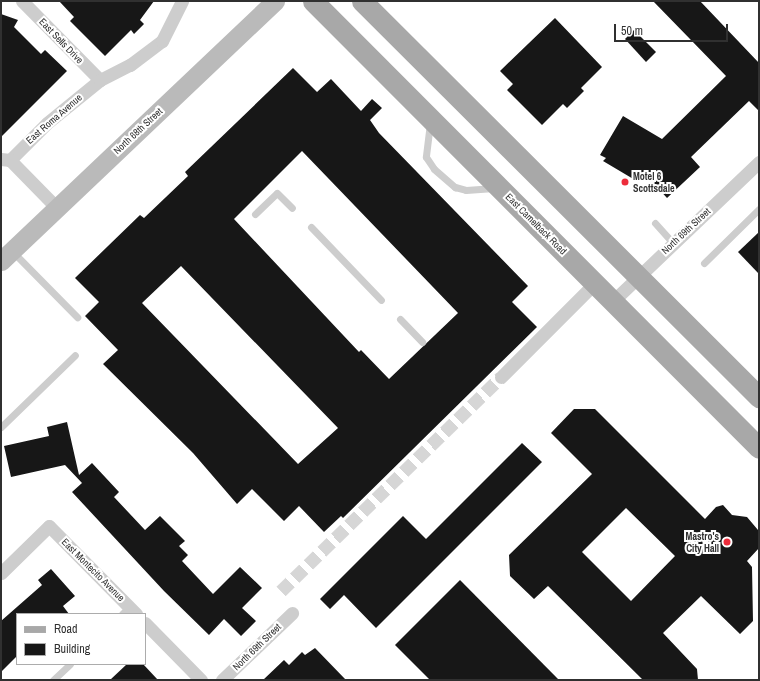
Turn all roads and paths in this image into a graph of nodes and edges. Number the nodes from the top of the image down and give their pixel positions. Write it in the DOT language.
graph roads {
  1 [pos="22,1"];
  2 [pos="182,1"];
  3 [pos="275,1"];
  4 [pos="313,1"];
  5 [pos="362,1"];
  6 [pos="100,80"];
  7 [pos="431,118"];
  8 [pos="5,159"];
  9 [pos="759,162"];
  10 [pos="500,188"];
  11 [pos="57,208"];
  12 [pos="292,208"];
  13 [pos="759,209"];
  14 [pos="255,214"];
  15 [pos="655,223"];
  16 [pos="311,227"];
  17 [pos="673,243"];
  18 [pos="6,256"];
  19 [pos="704,263"];
  20 [pos="638,276"];
  21 [pos="595,283"];
  22 [pos="381,300"];
  23 [pos="613,301"];
  24 [pos="77,317"];
  25 [pos="400,319"];
  26 [pos="422,342"];
  27 [pos="75,355"];
  28 [pos="501,377"];
  29 [pos="759,397"];
  30 [pos="1,427"];
  31 [pos="759,448"];
  32 [pos="1,573"];
  33 [pos="129,612"];
  34 [pos="292,613"];
  35 [pos="146,624"];
  36 [pos="69,665"];
  37 [pos="53,680"];
  38 [pos="201,680"];
  39 [pos="222,680"];
  1 -- 6 [label="street, East Sells Drive"];
  2 -- 6 [label="street, East Roma Avenue"];
  3 -- 11 [label="street, North 68th Street"];
  4 -- 7 [label="main road, East Camelback Road"];
  5 -- 20 [label="main road"];
  6 -- 8 [label="street, East Roma Avenue"];
  7 -- 10 [label="main road, East Camelback Road"];
  7 -- 10 [label="lane"];
  8 -- 11 [label="street, East Roma Avenue"];
  9 -- 17 [label="street, North 69th Street"];
  10 -- 21 [label="main road, East Camelback Road"];
  11 -- 18 [label="street, North 68th Street"];
  12 -- 14 [label="lane"];
  13 -- 19 [label="lane"];
  15 -- 17 [label="lane"];
  16 -- 22 [label="lane"];
  17 -- 20 [label="street, North 69th Street"];
  18 -- 24 [label="lane"];
  20 -- 23 [label="street, North 69th Street"];
  20 -- 29 [label="main road"];
  21 -- 23 [label="main road, East Camelback Road"];
  21 -- 28 [label="street"];
  23 -- 31 [label="main road, East Camelback Road"];
  25 -- 26 [label="lane"];
  27 -- 30 [label="lane"];
  32 -- 33 [label="street, East Montecito Avenue"];
  34 -- 39 [label="street, North 69th Street"];
  35 -- 38 [label="street"];
  36 -- 37 [label="lane"];
}
